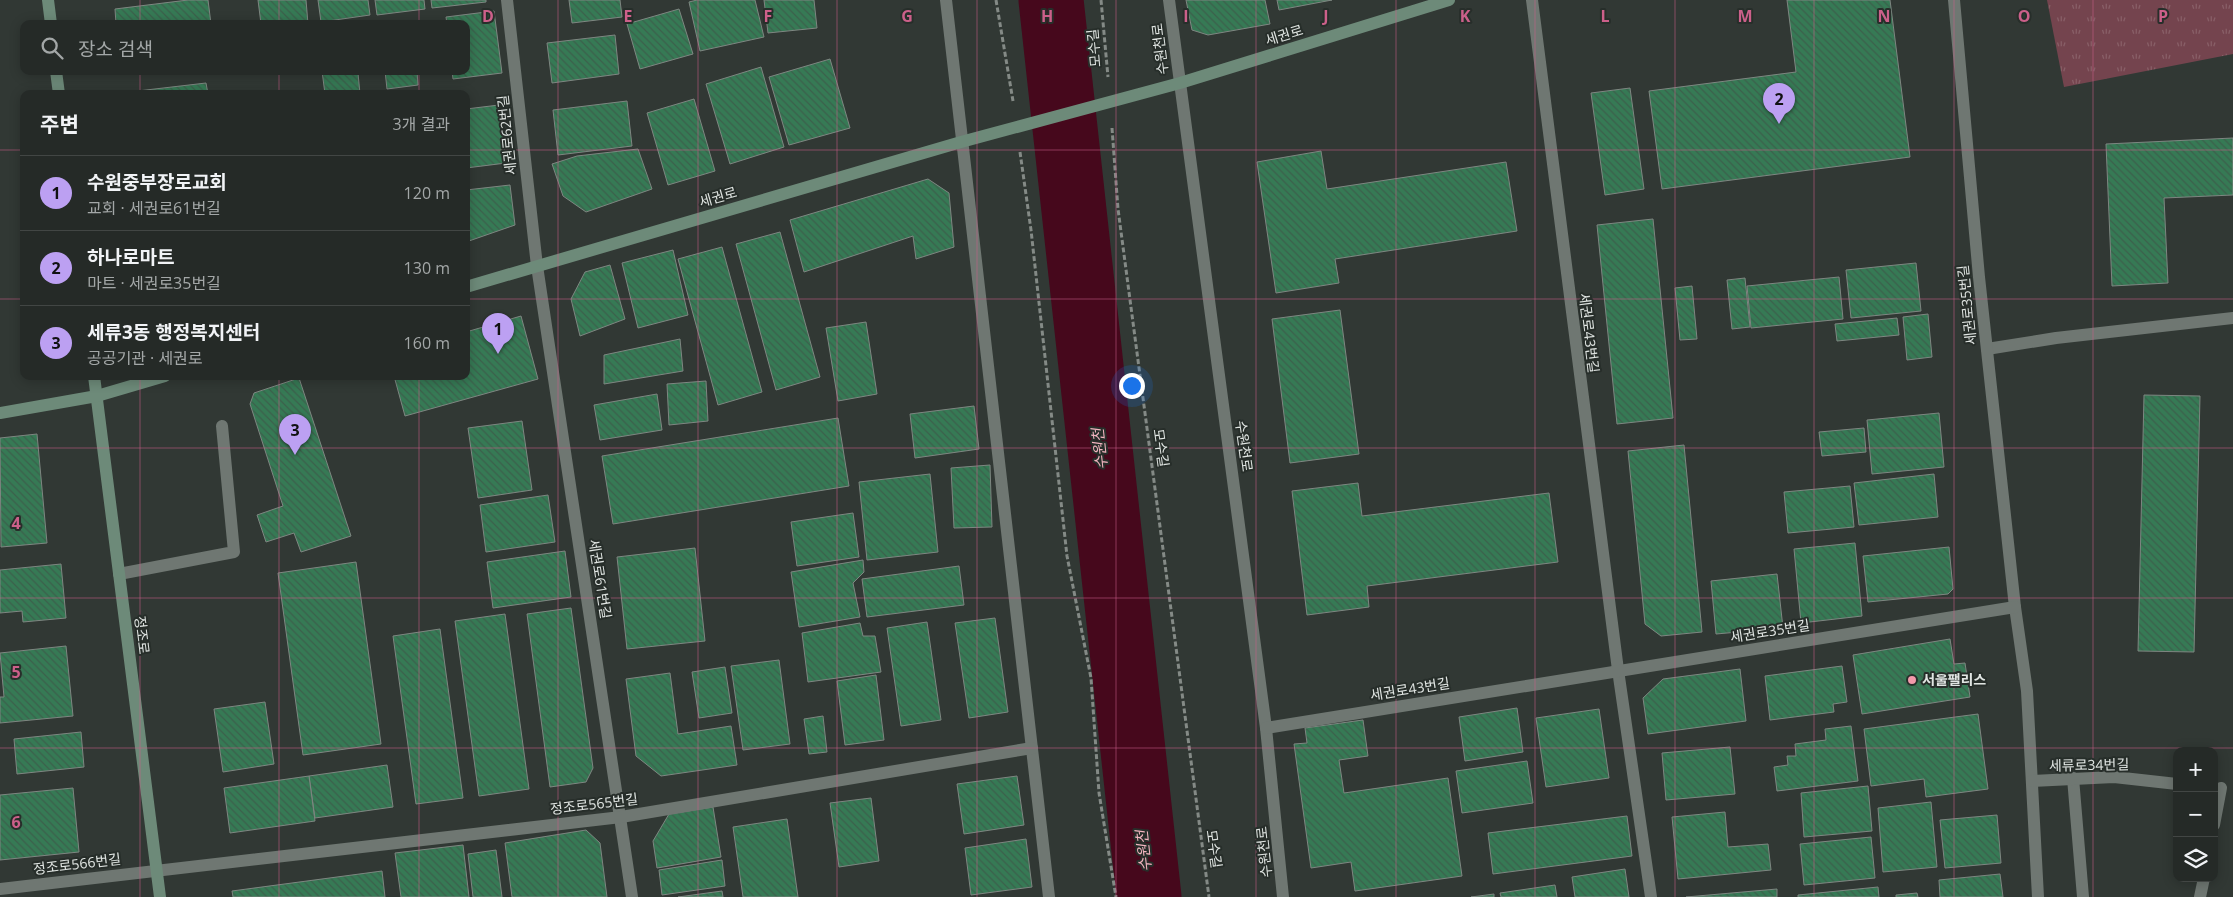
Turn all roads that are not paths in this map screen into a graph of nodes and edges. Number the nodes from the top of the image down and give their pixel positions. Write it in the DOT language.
graph roads {
  1 [pos="48,0"];
  2 [pos="508,0"];
  3 [pos="946,0"];
  4 [pos="1169,0"];
  5 [pos="1448,0"];
  6 [pos="1532,0"];
  7 [pos="1954,0"];
  8 [pos="50,20"];
  9 [pos="57,75"];
  10 [pos="1180,83"];
  11 [pos="58,90"];
  12 [pos="961,142"];
  13 [pos="537,266"];
  14 [pos="470,286"];
  15 [pos="2233,318"];
  16 [pos="1987,349"];
  17 [pos="95,380"];
  18 [pos="151,380"];
  19 [pos="97,396"];
  20 [pos="0,413"];
  21 [pos="222,426"];
  22 [pos="119,574"];
  23 [pos="2015,607"];
  24 [pos="1618,670"];
  25 [pos="1266,728"];
  26 [pos="1032,748"];
  27 [pos="2073,778"];
  28 [pos="2032,781"];
  29 [pos="2173,784"];
  30 [pos="2223,788"];
  31 [pos="2218,809"];
  32 [pos="621,817"];
  33 [pos="157,870"];
  34 [pos="2203,882"];
  35 [pos="0,889"];
  36 [pos="160,897"];
  37 [pos="632,897"];
  38 [pos="1049,897"];
  39 [pos="1283,897"];
  40 [pos="1651,897"];
  41 [pos="2038,897"];
  42 [pos="2083,897"];
  43 [pos="2200,897"];
  1 -- 8 [label="street"];
  2 -- 13 [label="street, 세권로62번길"];
  3 -- 12 [label="street"];
  4 -- 10 [label="street, 수원천로"];
  5 -- 10 [label="street, 세권로"];
  6 -- 24 [label="street, 세권로43번길"];
  7 -- 16 [label="street, 세권로35번길"];
  9 -- 11 [label="street"];
  10 -- 12 [label="street, 세권로"];
  10 -- 25 [label="street, 수원천로"];
  12 -- 13 [label="street, 세권로"];
  12 -- 26 [label="street"];
  13 -- 14 [label="street, 세권로"];
  13 -- 32 [label="street, 세권로61번길"];
  15 -- 16 [label="street"];
  16 -- 23 [label="street, 세권로35번길"];
  17 -- 19 [label="street, 정조로"];
  18 -- 19 [label="street"];
  19 -- 20 [label="street"];
  19 -- 22 [label="street, 정조로"];
  21 -- 22 [label="street"];
  22 -- 33 [label="street, 정조로"];
  23 -- 24 [label="street, 세권로35번길"];
  23 -- 28 [label="street, 세권로35번길"];
  24 -- 25 [label="street, 세권로43번길"];
  24 -- 40 [label="street, 세권로43번길"];
  25 -- 39 [label="street, 수원천로"];
  26 -- 32 [label="street, 정조로565번길"];
  26 -- 38 [label="street"];
  27 -- 28 [label="street, 세류로34번길"];
  27 -- 29 [label="street, 세류로34번길"];
  27 -- 42 [label="street"];
  28 -- 41 [label="street, 세권로35번길"];
  30 -- 31 [label="street"];
  32 -- 33 [label="street, 정조로565번길"];
  32 -- 37 [label="street, 세권로61번길"];
  33 -- 35 [label="street, 정조로566번길"];
  33 -- 36 [label="street, 정조로"];
  34 -- 43 [label="street"];
}
